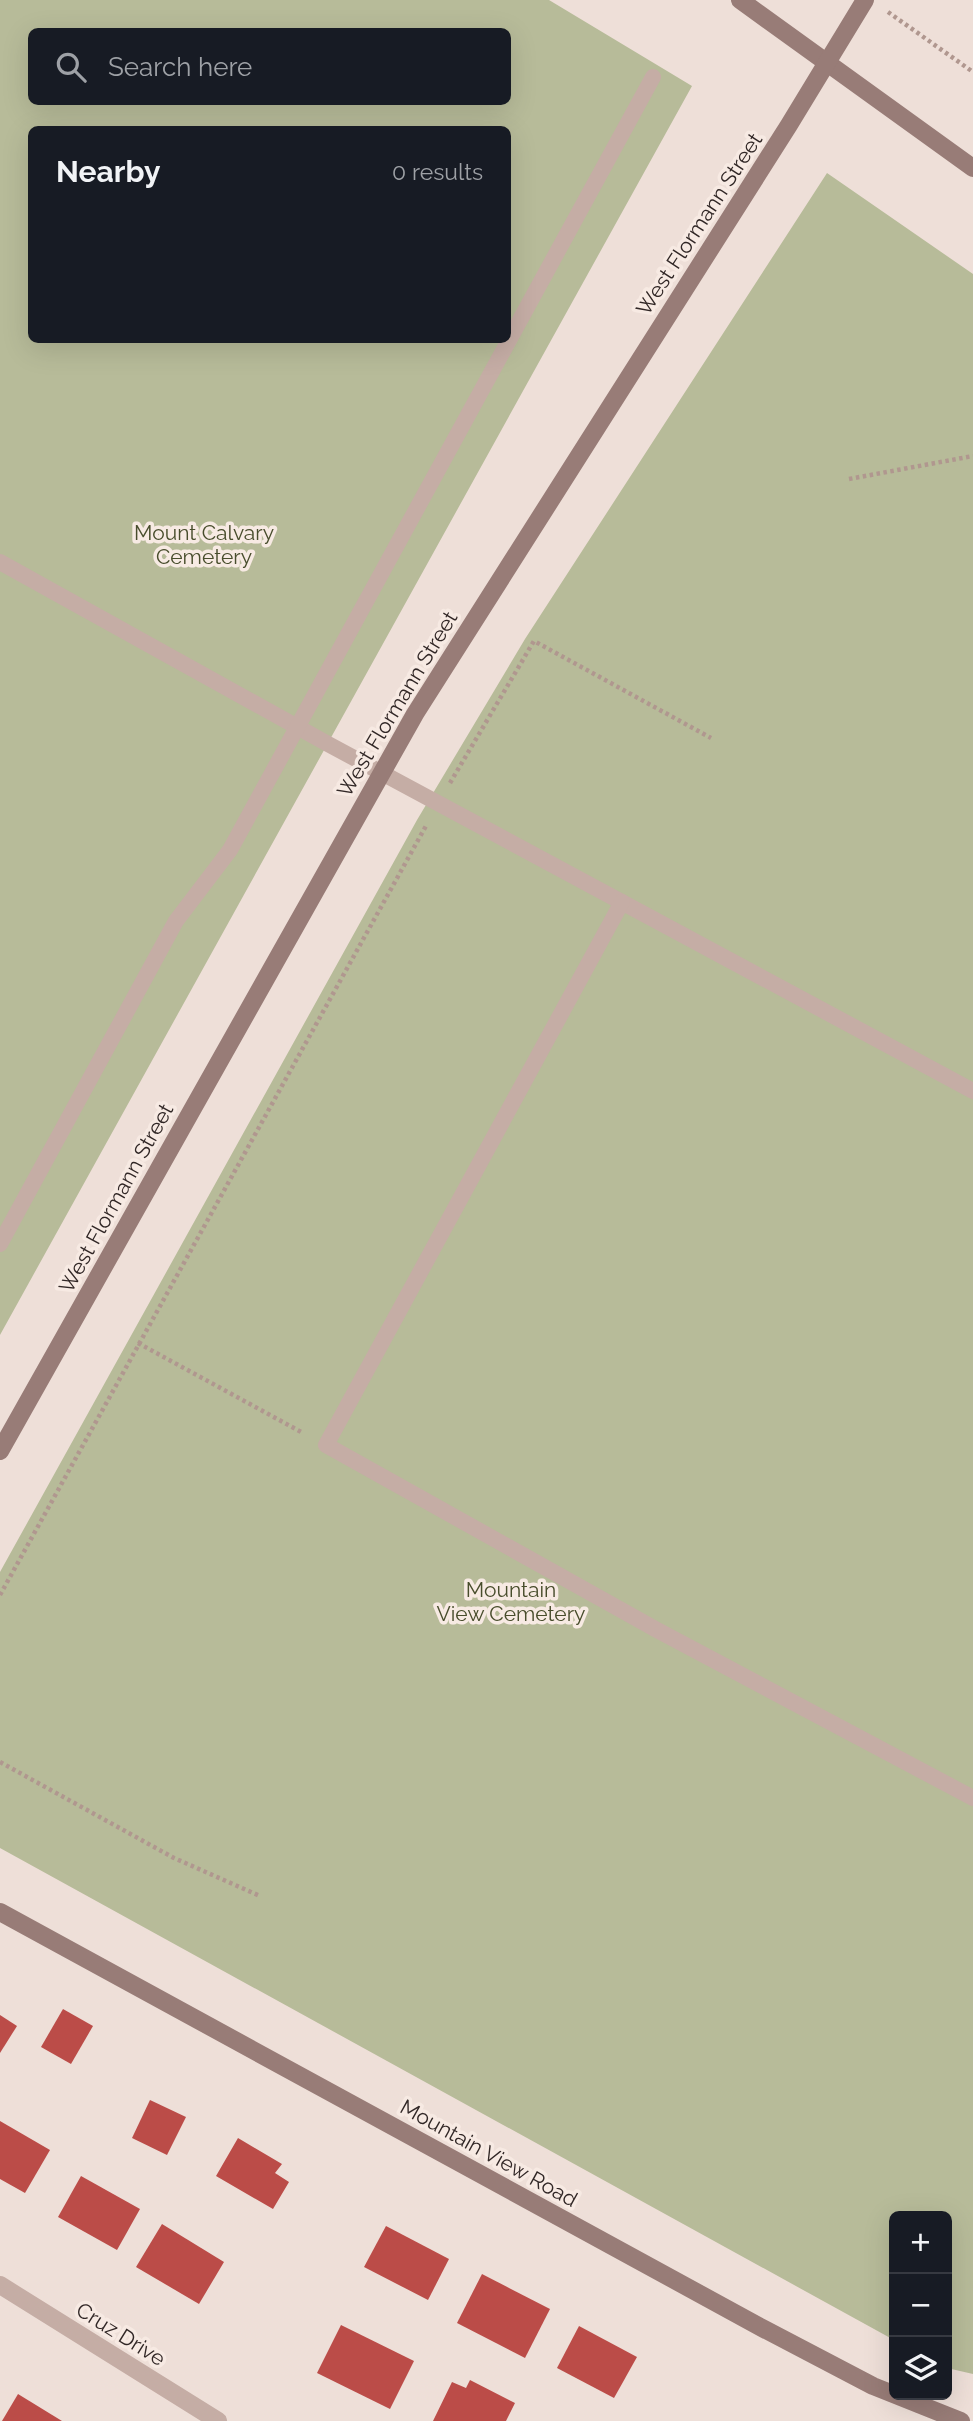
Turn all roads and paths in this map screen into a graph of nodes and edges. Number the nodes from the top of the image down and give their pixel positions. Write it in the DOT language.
graph roads {
  1 [pos="740,0"];
  2 [pos="864,0"];
  3 [pos="883,8"];
  4 [pos="828,63"];
  5 [pos="973,72"];
  6 [pos="653,76"];
  7 [pos="973,168"];
  8 [pos="511,336"];
  9 [pos="507,343"];
  10 [pos="973,456"];
  11 [pos="849,479"];
  12 [pos="0,562"];
  13 [pos="297,727"];
  14 [pos="711,738"];
  15 [pos="382,772"];
  16 [pos="439,803"];
  17 [pos="622,902"];
  18 [pos="973,1091"];
  19 [pos="0,1244"];
  20 [pos="138,1343"];
  21 [pos="326,1445"];
  22 [pos="0,1451"];
  23 [pos="0,1595"];
  24 [pos="0,1762"];
  25 [pos="973,1798"];
  26 [pos="260,1896"];
  27 [pos="0,1912"];
  28 [pos="0,2285"];
  29 [pos="219,2421"];
  30 [pos="961,2421"];
  1 -- 4 [label="street"];
  2 -- 4 [label="street, West Flormann Street"];
  3 -- 5 [label="path"];
  4 -- 7 [label="street"];
  4 -- 15 [label="street, West Flormann Street"];
  6 -- 8 [label="lane"];
  9 -- 13 [label="lane"];
  10 -- 11 [label="path"];
  12 -- 13 [label="lane"];
  13 -- 15 [label="lane"];
  13 -- 19 [label="lane"];
  14 -- 16 [label="path"];
  15 -- 16 [label="lane"];
  15 -- 22 [label="street, West Flormann Street"];
  16 -- 17 [label="lane"];
  16 -- 20 [label="path"];
  17 -- 18 [label="lane"];
  17 -- 21 [label="lane"];
  20 -- 21 [label="path"];
  20 -- 23 [label="path"];
  21 -- 25 [label="lane"];
  24 -- 26 [label="path"];
  27 -- 30 [label="street, Mountain View Road"];
  28 -- 29 [label="street, Cruz Drive"];
}
